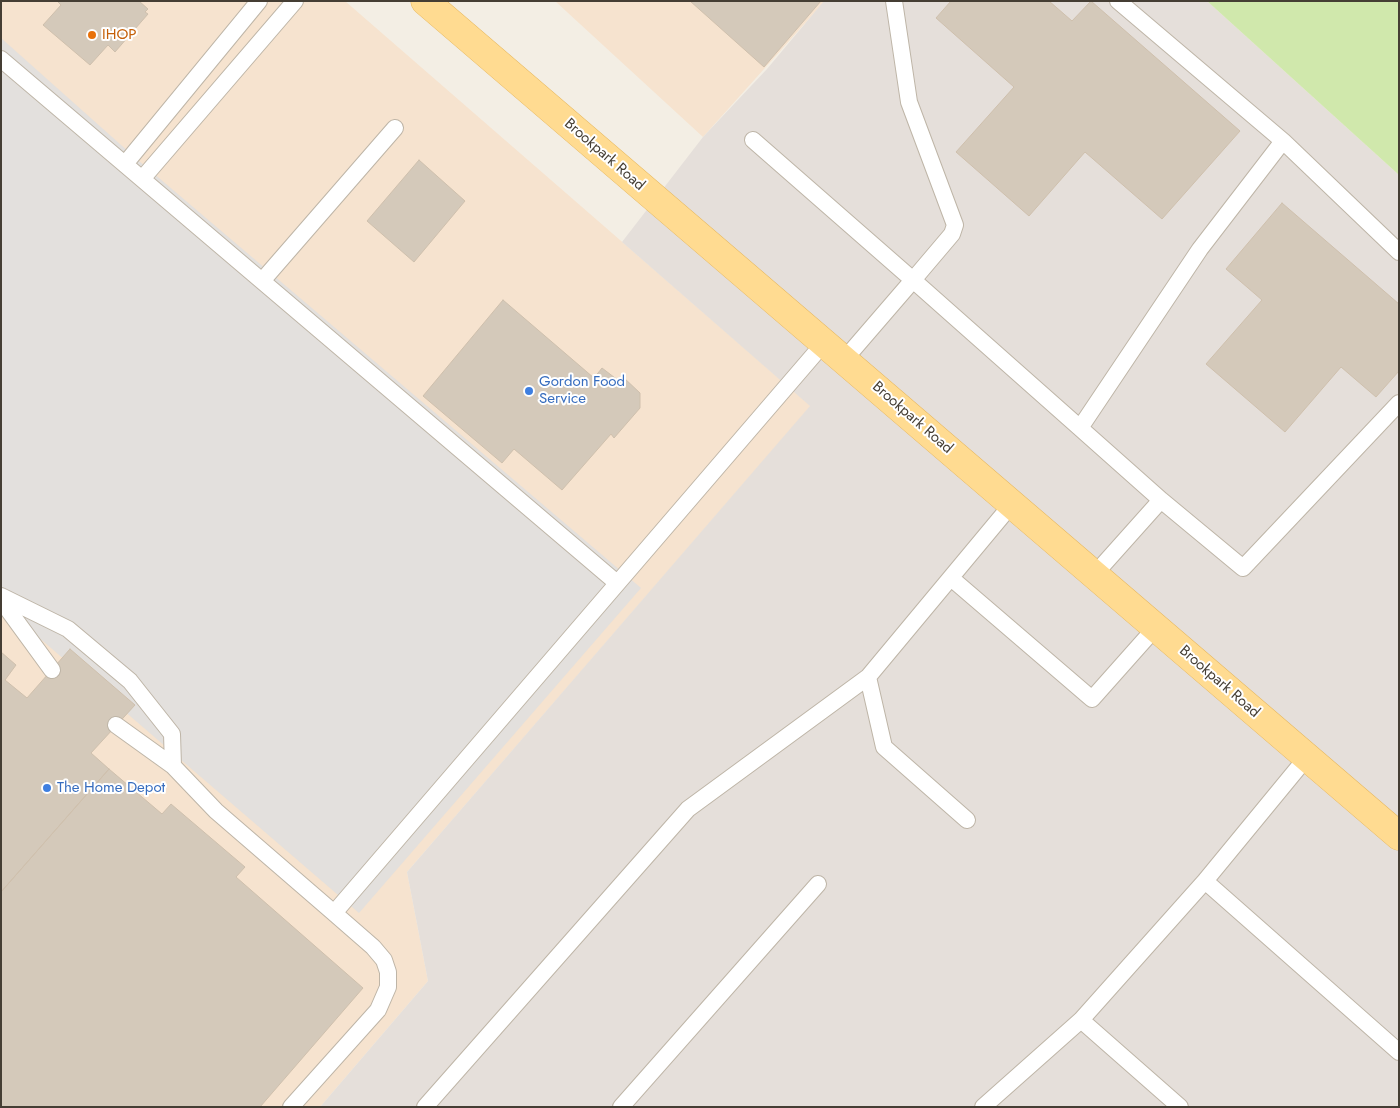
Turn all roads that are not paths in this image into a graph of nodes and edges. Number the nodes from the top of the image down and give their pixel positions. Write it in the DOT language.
graph roads {
  1 [pos="259,1"];
  2 [pos="295,1"];
  3 [pos="425,1"];
  4 [pos="894,1"];
  5 [pos="1118,1"];
  6 [pos="1,59"];
  7 [pos="395,128"];
  8 [pos="752,140"];
  9 [pos="1283,140"];
  10 [pos="125,164"];
  11 [pos="142,179"];
  12 [pos="1399,252"];
  13 [pos="913,280"];
  14 [pos="262,281"];
  15 [pos="834,352"];
  16 [pos="1399,403"];
  17 [pos="1080,428"];
  18 [pos="1161,500"];
  19 [pos="1012,504"];
  20 [pos="1094,574"];
  21 [pos="951,578"];
  22 [pos="618,582"];
  23 [pos="1,598"];
  24 [pos="1156,627"];
  25 [pos="52,670"];
  26 [pos="868,676"];
  27 [pos="116,725"];
  28 [pos="1307,757"];
  29 [pos="174,766"];
  30 [pos="967,820"];
  31 [pos="1399,836"];
  32 [pos="1205,880"];
  33 [pos="818,884"];
  34 [pos="334,913"];
  35 [pos="1081,1020"];
  36 [pos="1399,1052"];
  37 [pos="291,1107"];
  38 [pos="425,1107"];
  39 [pos="621,1107"];
  40 [pos="983,1107"];
  41 [pos="1180,1107"];
  1 -- 10 [label="lane"];
  2 -- 11 [label="lane"];
  3 -- 15 [label="main road, Brookpark Road"];
  4 -- 13 [label="lane"];
  5 -- 9 [label="lane"];
  6 -- 10 [label="lane"];
  7 -- 14 [label="lane"];
  8 -- 13 [label="lane"];
  9 -- 12 [label="lane"];
  9 -- 17 [label="lane"];
  10 -- 11 [label="lane"];
  11 -- 14 [label="lane"];
  13 -- 15 [label="lane"];
  13 -- 17 [label="lane"];
  14 -- 22 [label="lane"];
  15 -- 19 [label="main road, Brookpark Road"];
  15 -- 22 [label="lane"];
  16 -- 18 [label="lane"];
  17 -- 18 [label="lane"];
  18 -- 20 [label="lane"];
  19 -- 20 [label="main road, Brookpark Road"];
  19 -- 21 [label="lane"];
  20 -- 24 [label="main road, Brookpark Road"];
  21 -- 24 [label="lane"];
  21 -- 26 [label="lane"];
  22 -- 34 [label="lane"];
  23 -- 25 [label="lane"];
  23 -- 29 [label="lane"];
  24 -- 28 [label="main road, Brookpark Road"];
  26 -- 30 [label="lane"];
  26 -- 38 [label="lane"];
  27 -- 29 [label="lane"];
  28 -- 31 [label="main road, Brookpark Road"];
  28 -- 32 [label="lane"];
  29 -- 34 [label="lane"];
  32 -- 35 [label="lane"];
  32 -- 36 [label="lane"];
  33 -- 39 [label="lane"];
  34 -- 37 [label="lane"];
  35 -- 40 [label="lane"];
  35 -- 41 [label="lane"];
}
